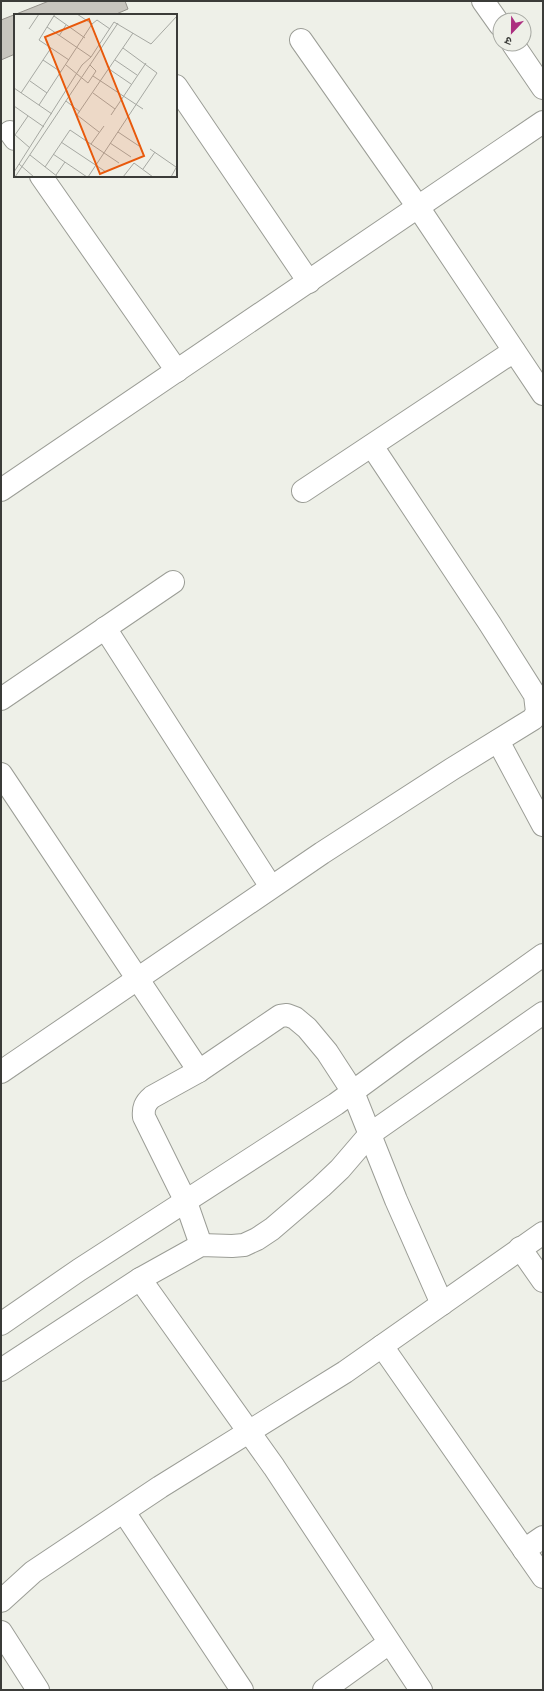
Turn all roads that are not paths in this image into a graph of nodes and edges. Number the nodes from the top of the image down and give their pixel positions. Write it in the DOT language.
graph roads {
  1 [pos="483,1"];
  2 [pos="492,14"];
  3 [pos="301,40"];
  4 [pos="518,52"];
  5 [pos="177,87"];
  6 [pos="543,88"];
  7 [pos="543,122"];
  8 [pos="41,177"];
  9 [pos="418,207"];
  10 [pos="309,282"];
  11 [pos="514,351"];
  12 [pos="177,371"];
  13 [pos="543,394"];
  14 [pos="372,446"];
  15 [pos="1,490"];
  16 [pos="302,491"];
  17 [pos="173,582"];
  18 [pos="105,628"];
  19 [pos="1,699"];
  20 [pos="498,741"];
  21 [pos="1,774"];
  22 [pos="543,825"];
  23 [pos="272,887"];
  24 [pos="543,955"];
  25 [pos="138,980"];
  26 [pos="543,1013"];
  27 [pos="199,1071"];
  28 [pos="1,1072"];
  29 [pos="353,1092"];
  30 [pos="370,1134"];
  31 [pos="186,1202"];
  32 [pos="543,1233"];
  33 [pos="201,1245"];
  34 [pos="520,1248"];
  35 [pos="140,1279"];
  36 [pos="543,1281"];
  37 [pos="442,1304"];
  38 [pos="1,1324"];
  39 [pos="382,1346"];
  40 [pos="1,1370"];
  41 [pos="249,1433"];
  42 [pos="124,1512"];
  43 [pos="543,1537"];
  44 [pos="524,1550"];
  45 [pos="543,1577"];
  46 [pos="1,1601"];
  47 [pos="1,1632"];
  48 [pos="389,1644"];
  49 [pos="38,1690"];
  50 [pos="242,1690"];
  51 [pos="324,1690"];
  52 [pos="421,1690"];
  1 -- 2 [label="street"];
  3 -- 9 [label="street"];
  4 -- 6 [label="street"];
  5 -- 10 [label="street"];
  7 -- 9 [label="street"];
  8 -- 12 [label="street"];
  9 -- 10 [label="street"];
  9 -- 11 [label="street"];
  10 -- 12 [label="street"];
  11 -- 13 [label="street"];
  11 -- 14 [label="street"];
  12 -- 15 [label="street"];
  14 -- 16 [label="street"];
  14 -- 20 [label="street"];
  17 -- 18 [label="street"];
  18 -- 19 [label="street"];
  18 -- 23 [label="street"];
  20 -- 22 [label="street"];
  20 -- 23 [label="street"];
  21 -- 25 [label="street"];
  23 -- 25 [label="street"];
  24 -- 29 [label="street"];
  25 -- 27 [label="street"];
  25 -- 28 [label="street"];
  26 -- 30 [label="street"];
  27 -- 29 [label="street"];
  27 -- 31 [label="street"];
  29 -- 30 [label="street"];
  29 -- 31 [label="street"];
  30 -- 33 [label="street"];
  30 -- 37 [label="street"];
  31 -- 33 [label="street"];
  31 -- 38 [label="street"];
  32 -- 34 [label="street"];
  33 -- 35 [label="street"];
  34 -- 36 [label="street"];
  34 -- 37 [label="street"];
  35 -- 40 [label="street"];
  35 -- 41 [label="street"];
  37 -- 39 [label="street"];
  39 -- 41 [label="street"];
  39 -- 44 [label="street"];
  41 -- 42 [label="street"];
  41 -- 48 [label="street"];
  42 -- 46 [label="street"];
  42 -- 50 [label="street"];
  43 -- 44 [label="street"];
  44 -- 45 [label="street"];
  47 -- 49 [label="street"];
  48 -- 51 [label="street"];
  48 -- 52 [label="street"];
}
